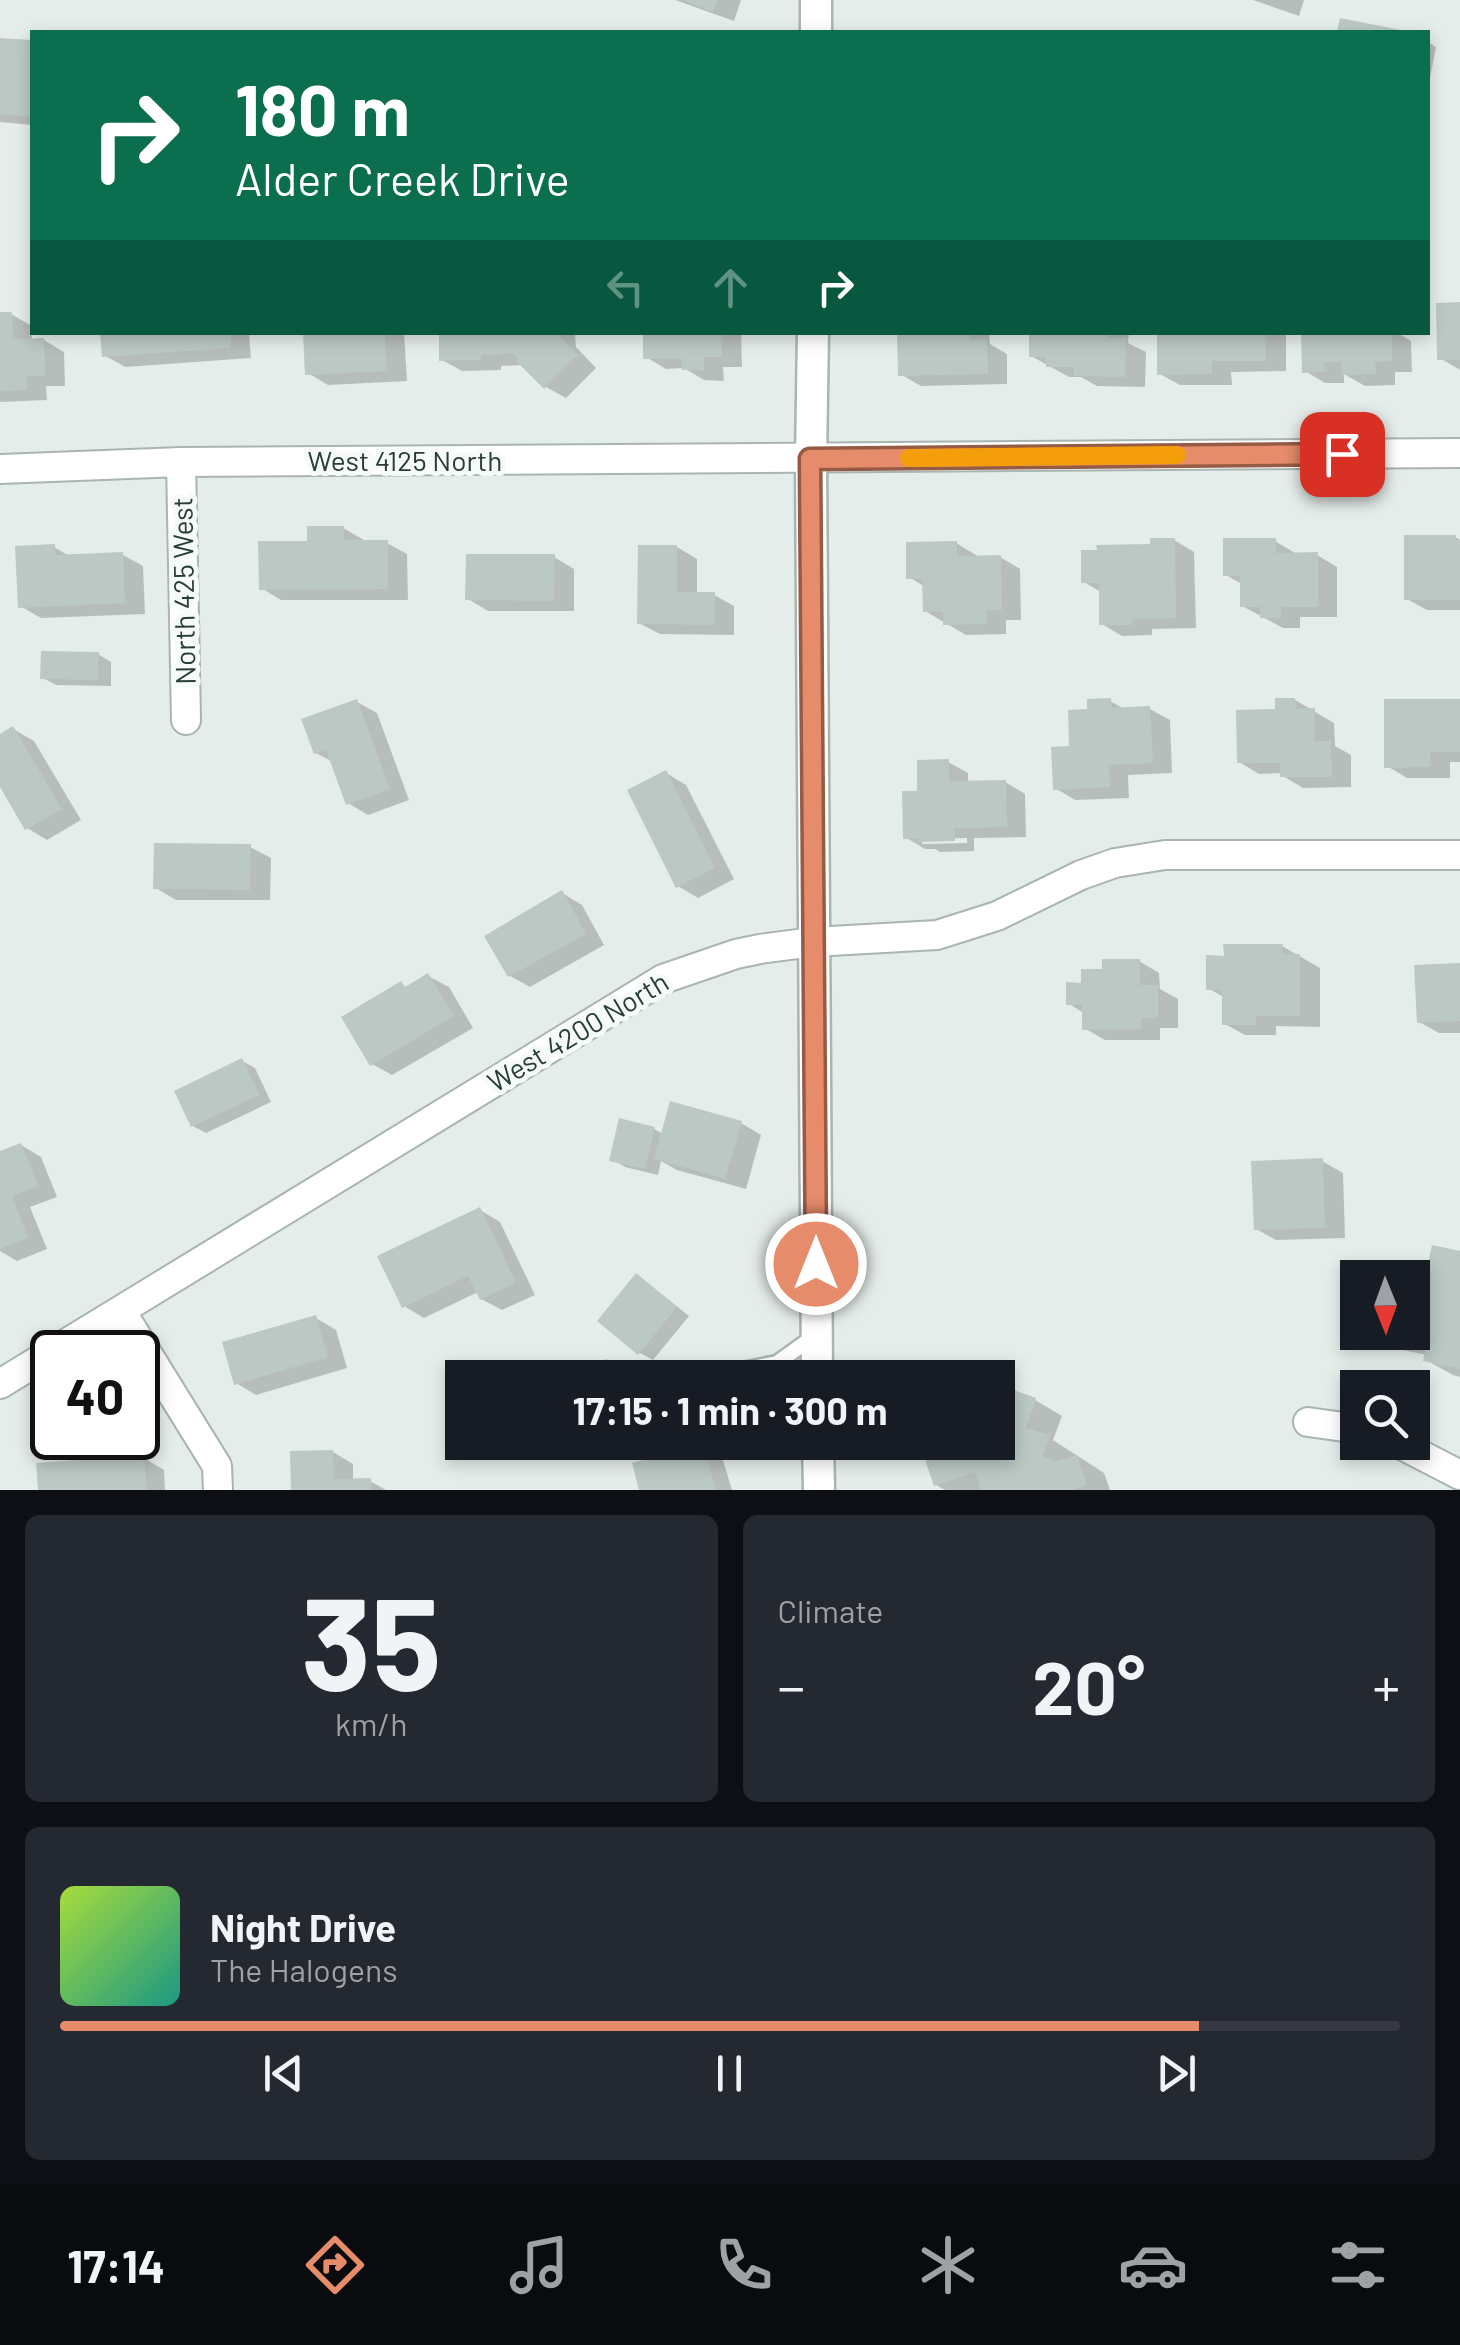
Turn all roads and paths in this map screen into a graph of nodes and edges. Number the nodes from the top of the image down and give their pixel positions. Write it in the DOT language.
graph roads {
  1 [pos="816,0"];
  2 [pos="816,30"];
  3 [pos="813,335"];
  4 [pos="1460,452"];
  5 [pos="810,459"];
  6 [pos="180,462"];
  7 [pos="0,469"];
  8 [pos="186,720"];
  9 [pos="1460,855"];
  10 [pos="814,942"];
  11 [pos="120,1311"];
  12 [pos="817,1334"];
  13 [pos="781,1360"];
  14 [pos="818,1360"];
  15 [pos="0,1384"];
  16 [pos="1308,1422"];
  17 [pos="1340,1426"];
  18 [pos="1430,1459"];
  19 [pos="818,1460"];
  20 [pos="1460,1474"];
  21 [pos="218,1490"];
  22 [pos="818,1490"];
  1 -- 2 [label="street"];
  3 -- 5 [label="street"];
  4 -- 5 [label="street, West 4125 North"];
  5 -- 6 [label="street, West 4125 North"];
  5 -- 10 [label="street"];
  6 -- 7 [label="street, West 4125 North"];
  6 -- 8 [label="street, North 425 West"];
  9 -- 10 [label="street, West 4200 North"];
  10 -- 11 [label="street, West 4200 North"];
  10 -- 12 [label="street"];
  11 -- 15 [label="street, West 4200 North"];
  11 -- 21 [label="street"];
  12 -- 13 [label="lane"];
  12 -- 14 [label="street"];
  16 -- 17 [label="street"];
  18 -- 20 [label="street"];
  19 -- 22 [label="street"];
}
